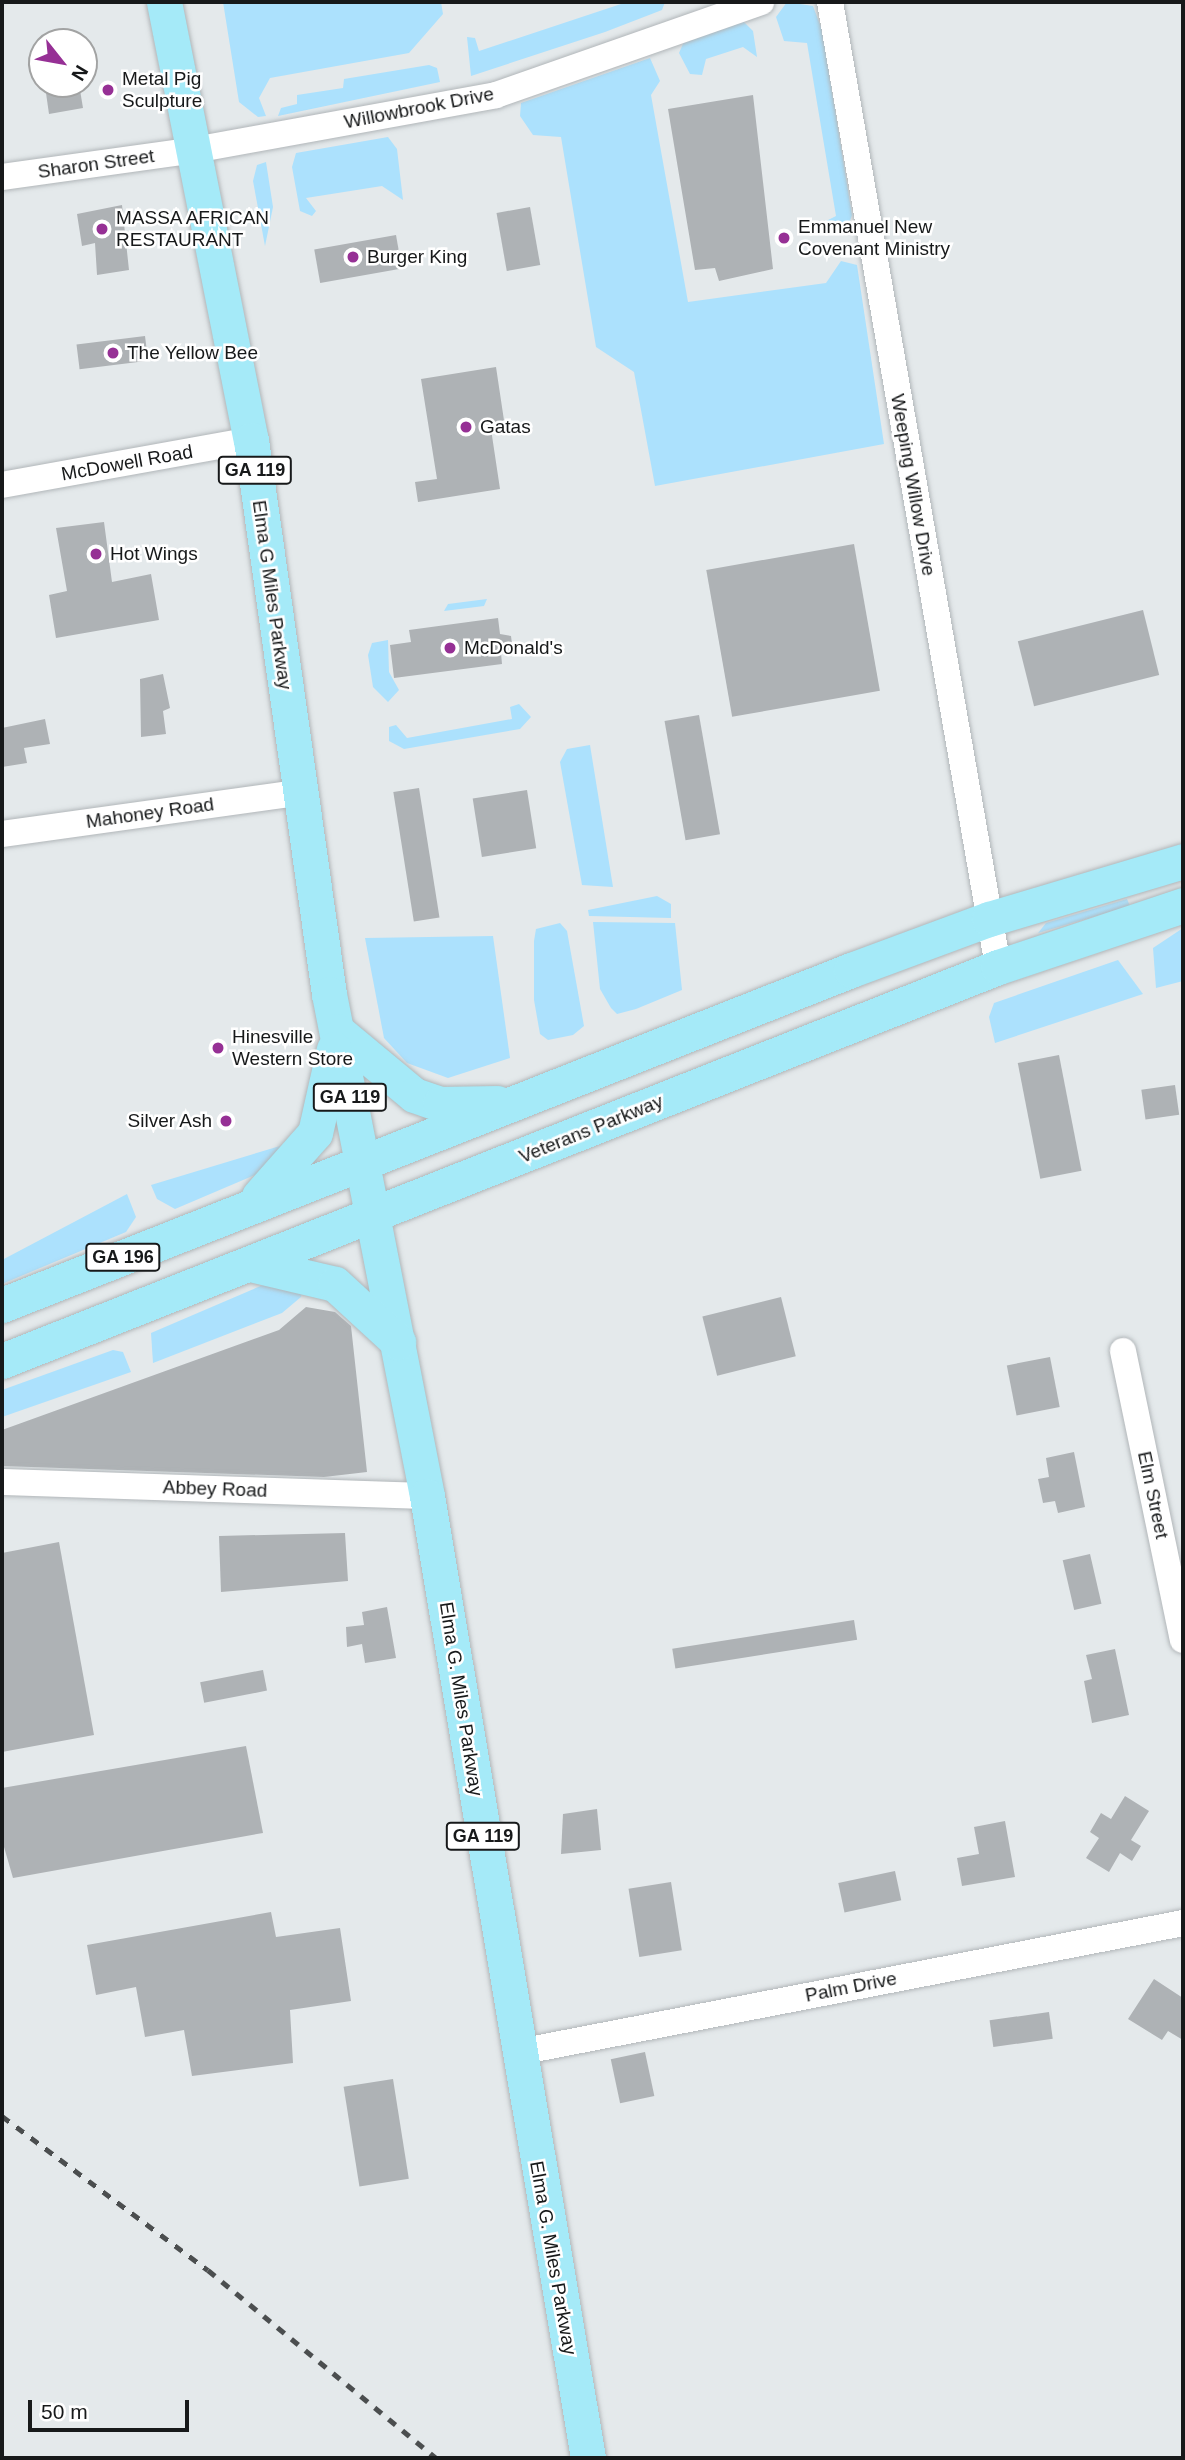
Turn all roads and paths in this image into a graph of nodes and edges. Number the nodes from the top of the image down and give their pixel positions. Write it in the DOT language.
graph roads {
  1 [pos="164,2"];
  2 [pos="761,2"];
  3 [pos="830,2"];
  4 [pos="189,151"];
  5 [pos="2,177"];
  6 [pos="251,440"];
  7 [pos="2,485"];
  8 [pos="299,793"];
  9 [pos="2,834"];
  10 [pos="1183,861"];
  11 [pos="1183,905"];
  12 [pos="989,919"];
  13 [pos="321,942"];
  14 [pos="998,967"];
  15 [pos="337,1031"];
  16 [pos="521,1102"];
  17 [pos="364,1163"];
  18 [pos="244,1210"];
  19 [pos="373,1212"];
  20 [pos="246,1264"];
  21 [pos="2,1305"];
  22 [pos="398,1342"];
  23 [pos="1123,1351"];
  24 [pos="2,1361"];
  25 [pos="2,1482"];
  26 [pos="427,1496"];
  27 [pos="1183,1640"];
  28 [pos="1183,1923"];
  29 [pos="519,2052"];
  30 [pos="588,2458"];
  1 -- 4 [label="main road, Elma G Miles Parkway / GA 119"];
  2 -- 4 [label="street, Willowbrook Drive"];
  3 -- 12 [label="street, Weeping Willow Drive"];
  4 -- 5 [label="street, Sharon Street"];
  4 -- 6 [label="main road, Elma G Miles Parkway / GA 119"];
  6 -- 7 [label="street, McDowell Road"];
  6 -- 8 [label="main road, Elma G Miles Parkway / GA 119"];
  8 -- 9 [label="street, Mahoney Road"];
  8 -- 13 [label="main road, Elma G Miles Parkway / GA 119"];
  10 -- 12 [label="main road"];
  11 -- 14 [label="main road, Veterans Parkway"];
  12 -- 14 [label="street, Weeping Willow Drive"];
  12 -- 16 [label="main road"];
  13 -- 15 [label="main road, Elma G. Miles Parkway / GA 119"];
  14 -- 19 [label="main road, Veterans Parkway"];
  15 -- 16 [label="main road"];
  15 -- 17 [label="main road, Elma G. Miles Parkway / GA 119"];
  15 -- 18 [label="main road, GA 196"];
  16 -- 17 [label="main road"];
  17 -- 18 [label="main road"];
  17 -- 19 [label="main road, Elma G. Miles Parkway / GA 119"];
  18 -- 21 [label="main road, GA 196"];
  19 -- 20 [label="main road, Veterans Parkway / GA 196"];
  19 -- 22 [label="main road, Elma G. Miles Parkway / GA 119"];
  20 -- 22 [label="main road"];
  20 -- 24 [label="main road, Veterans Parkway / GA 196"];
  22 -- 26 [label="main road, Elma G. Miles Parkway / GA 119"];
  23 -- 27 [label="street, Elm Street"];
  25 -- 26 [label="street, Abbey Road"];
  26 -- 29 [label="main road, Elma G. Miles Parkway / GA 119"];
  28 -- 29 [label="street, Palm Drive"];
  29 -- 30 [label="main road, Elma G. Miles Parkway / GA 119"];
}
